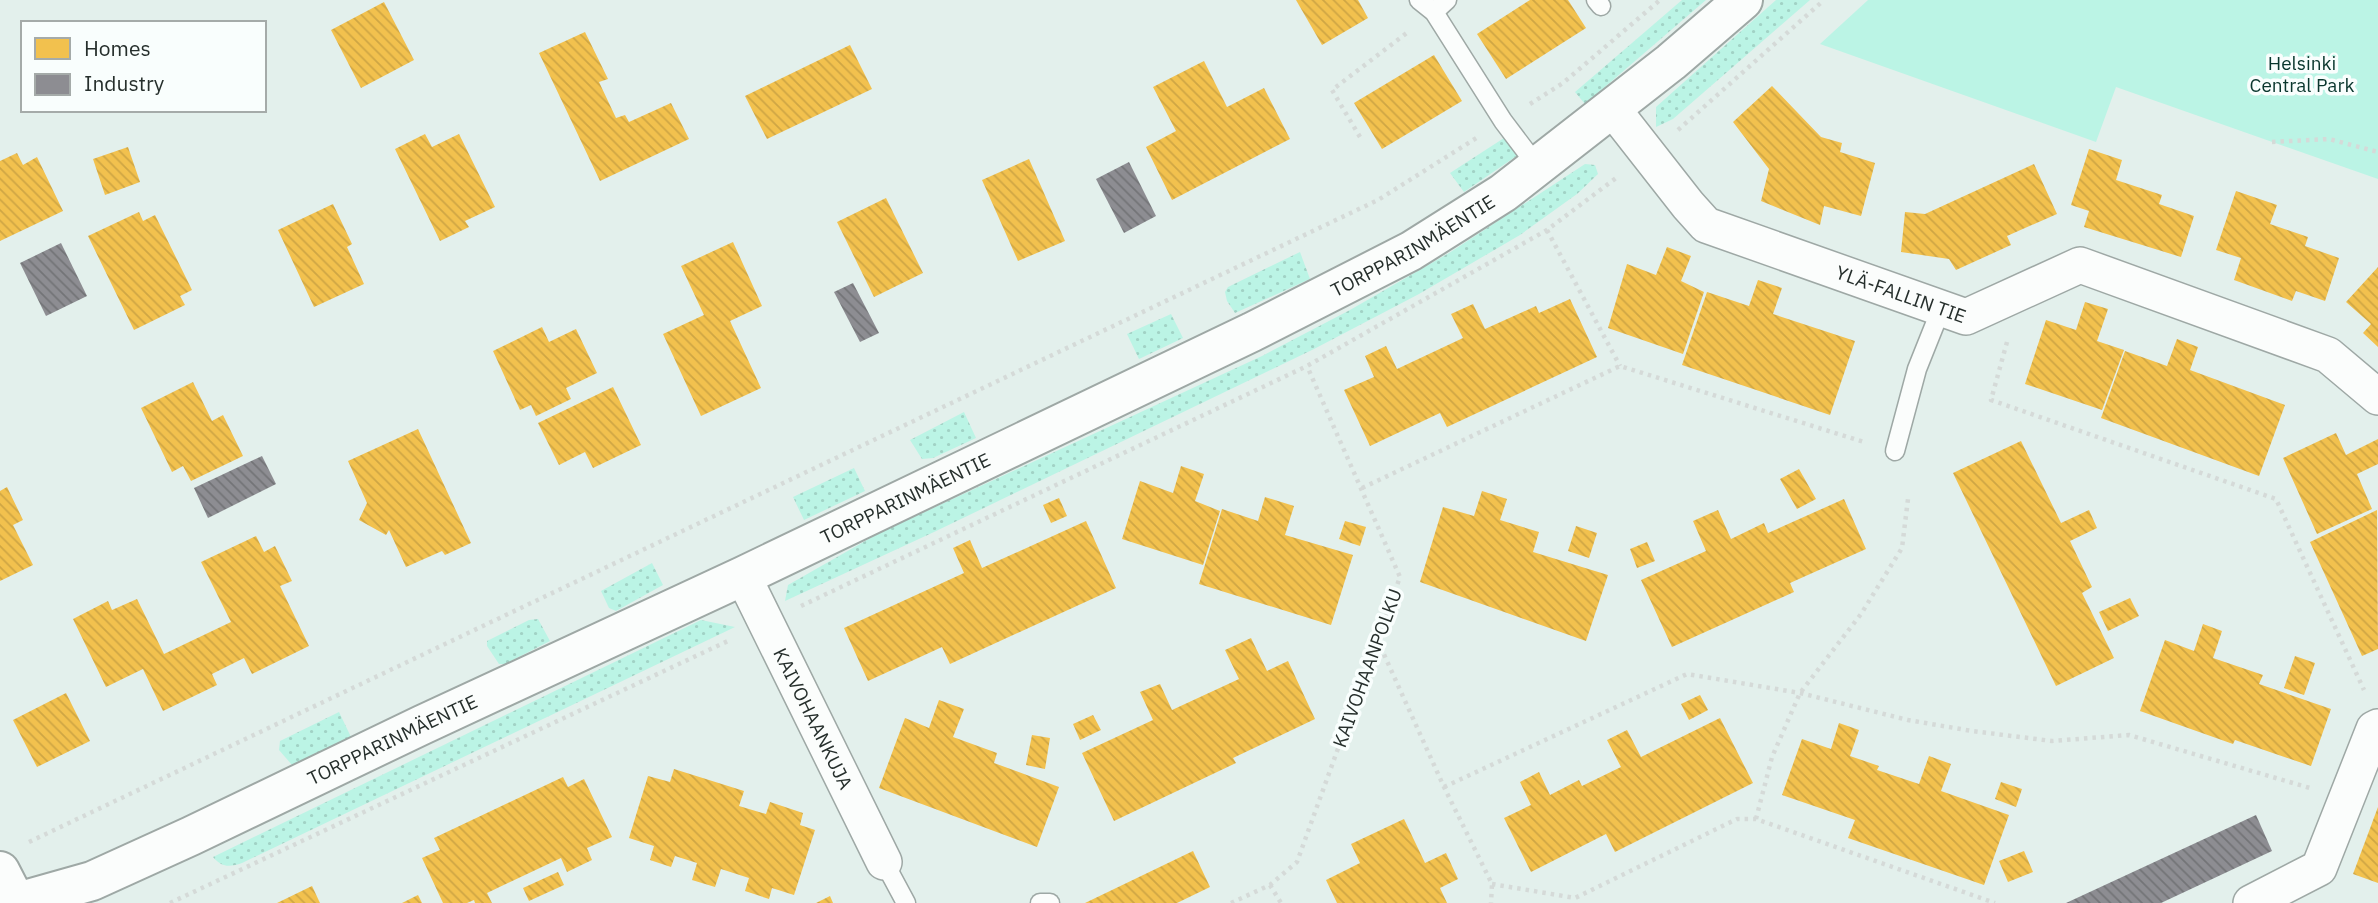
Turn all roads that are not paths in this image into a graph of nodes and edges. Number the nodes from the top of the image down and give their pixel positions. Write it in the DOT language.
graph roads {
  1 [pos="1419,0"];
  2 [pos="1743,0"];
  3 [pos="1440,6"];
  4 [pos="1612,108"];
  5 [pos="1537,166"];
  6 [pos="1941,309"];
  7 [pos="2378,397"];
  8 [pos="1895,452"];
  9 [pos="743,576"];
  10 [pos="2378,727"];
  11 [pos="10,859"];
  12 [pos="884,862"];
  13 [pos="16,903"];
  14 [pos="906,903"];
  15 [pos="1040,903"];
  16 [pos="1050,903"];
  17 [pos="2251,903"];
  1 -- 3 [label="lane"];
  2 -- 4 [label="street, TORPPARINMÄENTIE"];
  3 -- 5 [label="lane"];
  4 -- 5 [label="street, TORPPARINMÄENTIE"];
  4 -- 6 [label="street, YLÄ-FALLIN TIE"];
  5 -- 9 [label="street, TORPPARINMÄENTIE"];
  6 -- 7 [label="street, YLÄ-FALLIN TIE"];
  6 -- 8 [label="lane"];
  9 -- 12 [label="street, KAIVOHAANKUJA"];
  9 -- 13 [label="street, TORPPARINMÄENTIE"];
  10 -- 17 [label="street"];
  11 -- 13 [label="street"];
  12 -- 14 [label="lane"];
  15 -- 16 [label="lane"];
}
